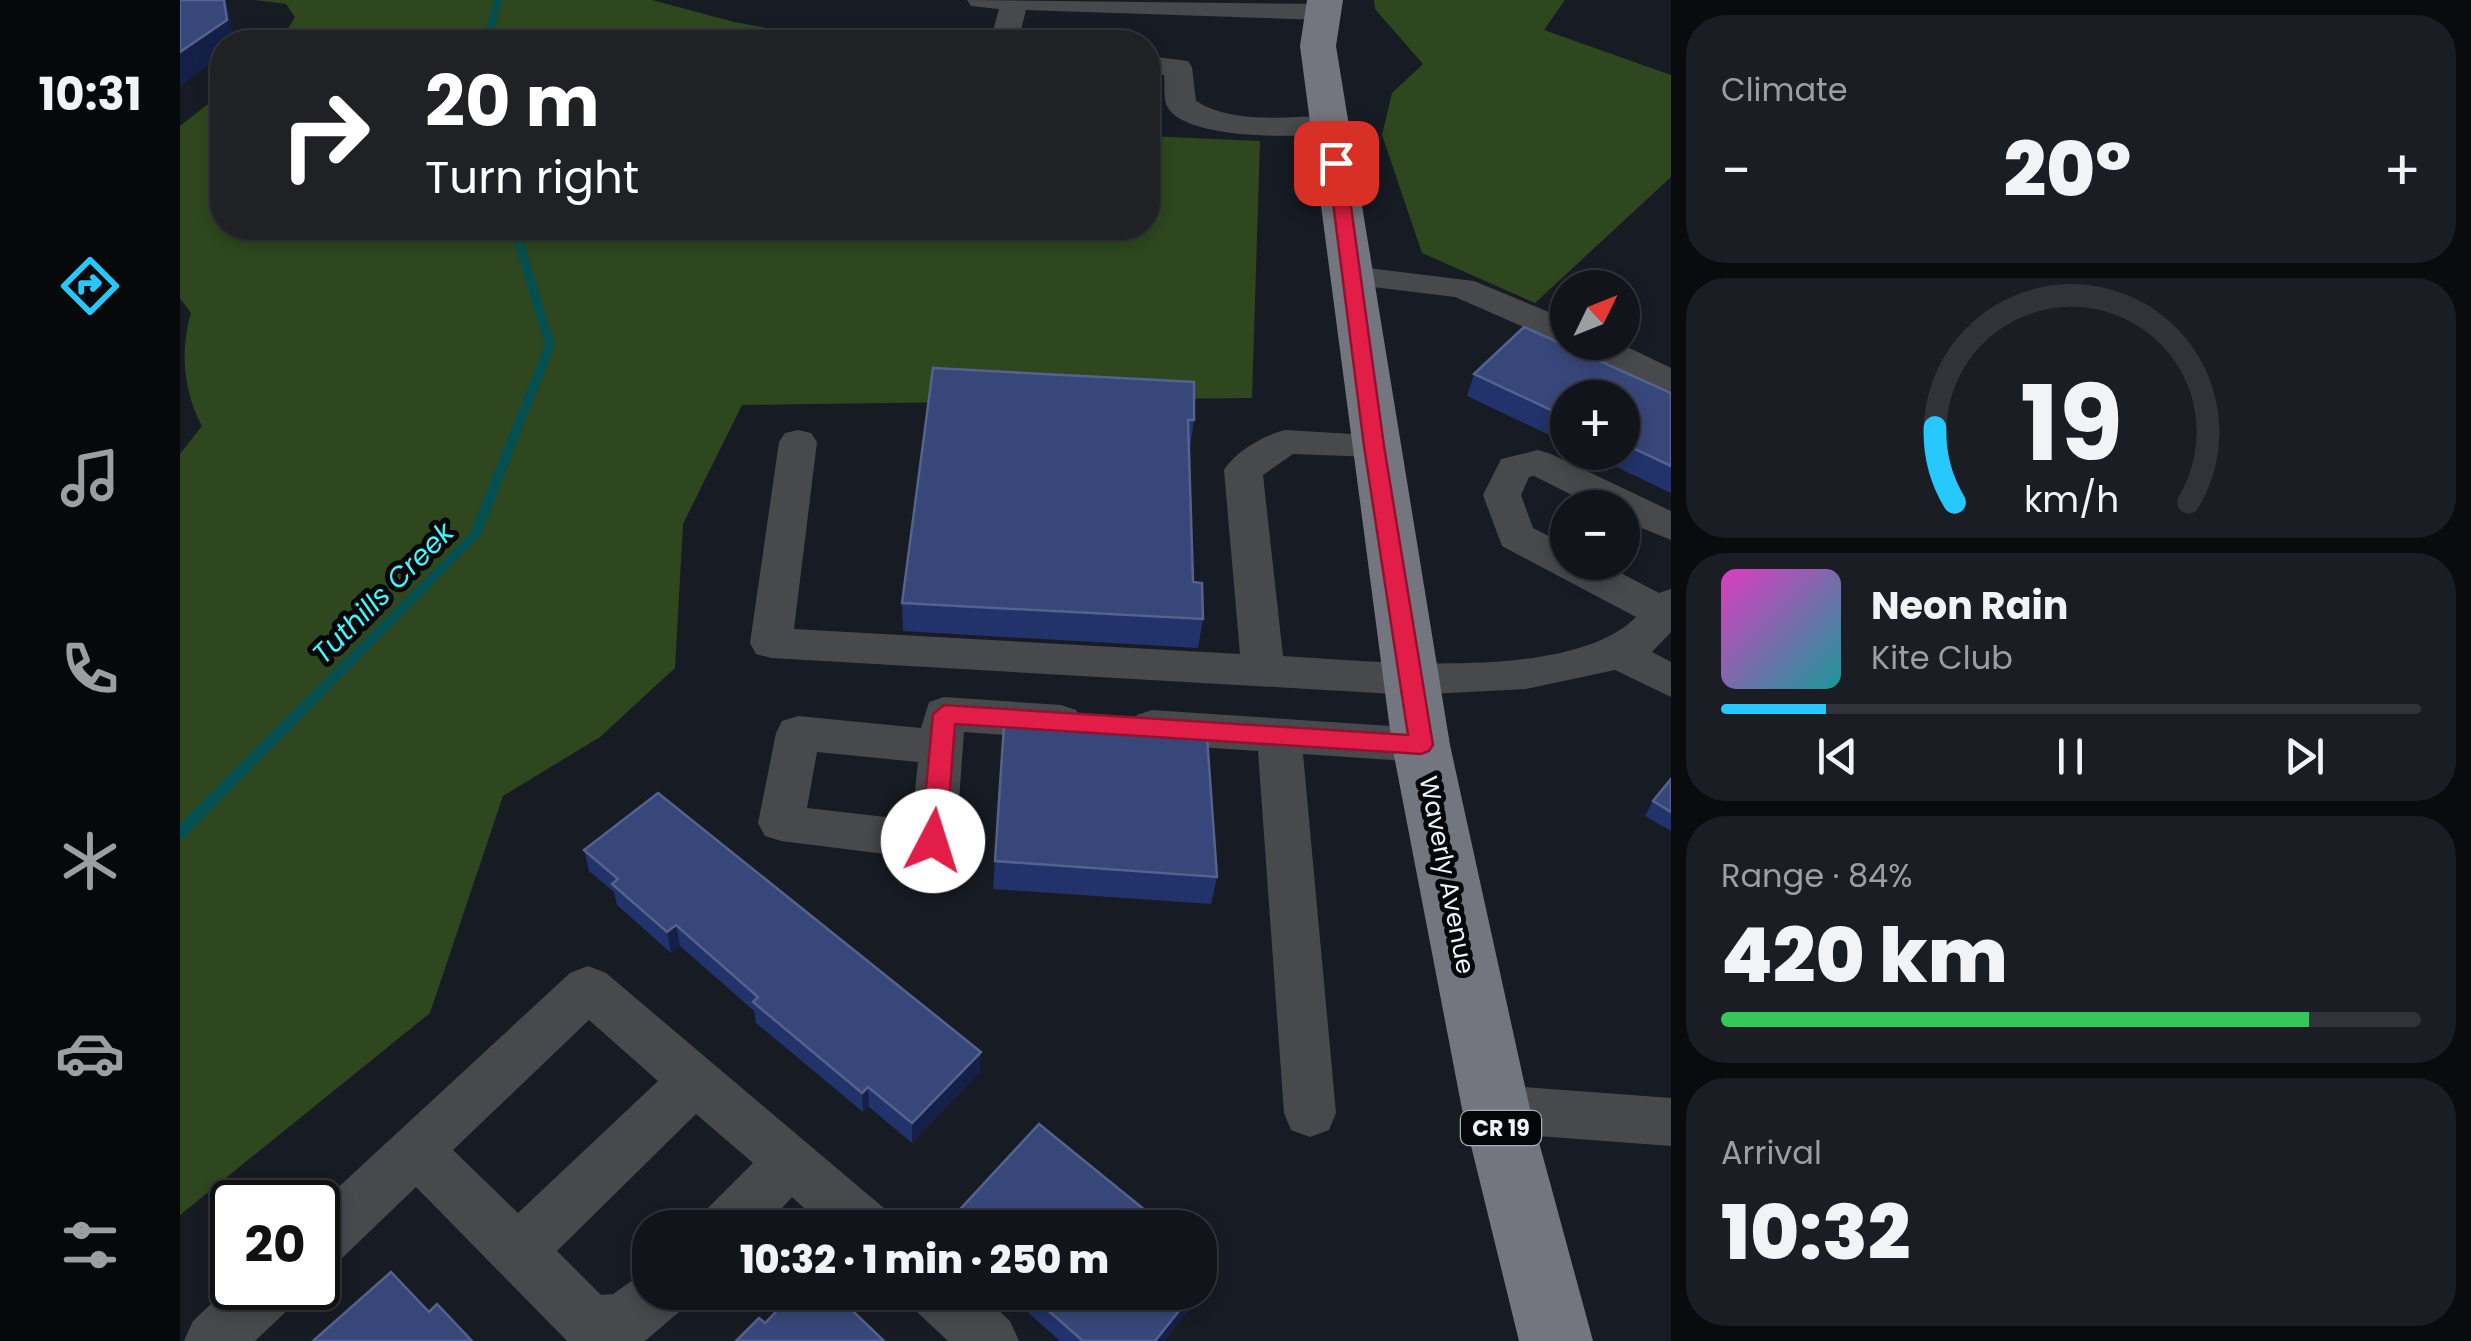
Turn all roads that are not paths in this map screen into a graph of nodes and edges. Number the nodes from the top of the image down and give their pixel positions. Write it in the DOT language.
graph roads {
  1 [pos="982,0"];
  2 [pos="1015,1"];
  3 [pos="1312,14"];
  4 [pos="1007,30"];
  5 [pos="1162,66"];
  6 [pos="1331,125"];
  7 [pos="1352,276"];
  8 [pos="1550,325"];
  9 [pos="1625,360"];
  10 [pos="1671,382"];
  11 [pos="798,442"];
  12 [pos="1374,446"];
  13 [pos="1671,527"];
  14 [pos="1667,609"];
  15 [pos="1618,653"];
  16 [pos="1262,671"];
  17 [pos="1411,679"];
  18 [pos="1671,682"];
  19 [pos="1279,736"];
  20 [pos="1421,745"];
  21 [pos="942,748"];
  22 [pos="693,1082"];
  23 [pos="1496,1109"];
  24 [pos="1310,1113"];
  25 [pos="1671,1122"];
  26 [pos="416,1150"];
  27 [pos="792,1162"];
  28 [pos="744,1210"];
  29 [pos="846,1210"];
  30 [pos="340,1222"];
  31 [pos="518,1251"];
  32 [pos="246,1310"];
  33 [pos="638,1310"];
  34 [pos="956,1310"];
  35 [pos="213,1341"];
  36 [pos="990,1341"];
  37 [pos="1556,1341"];
  1 -- 2 [label="street"];
  2 -- 3 [label="street"];
  2 -- 4 [label="street"];
  3 -- 6 [label="main road, Waverly Avenue / CR 19"];
  5 -- 6 [label="street"];
  6 -- 7 [label="main road, Waverly Avenue / CR 19"];
  7 -- 8 [label="street"];
  7 -- 12 [label="main road, Waverly Avenue / CR 19"];
  9 -- 10 [label="street"];
  11 -- 16 [label="street"];
  12 -- 16 [label="street"];
  12 -- 17 [label="main road, Waverly Avenue / CR 19"];
  13 -- 14 [label="street"];
  14 -- 15 [label="street"];
  15 -- 17 [label="street"];
  15 -- 18 [label="street"];
  16 -- 17 [label="street"];
  17 -- 20 [label="main road, Waverly Avenue / CR 19"];
  19 -- 20 [label="street"];
  19 -- 21 [label="street"];
  19 -- 24 [label="street"];
  20 -- 23 [label="main road, Waverly Avenue / CR 19"];
  22 -- 26 [label="street"];
  22 -- 27 [label="street"];
  22 -- 31 [label="street"];
  23 -- 25 [label="street"];
  23 -- 37 [label="main road, Waverly Avenue / CR 19"];
  26 -- 30 [label="street"];
  26 -- 31 [label="street"];
  27 -- 28 [label="street"];
  27 -- 29 [label="street"];
  31 -- 33 [label="street"];
  32 -- 35 [label="street"];
  34 -- 36 [label="street"];
}
